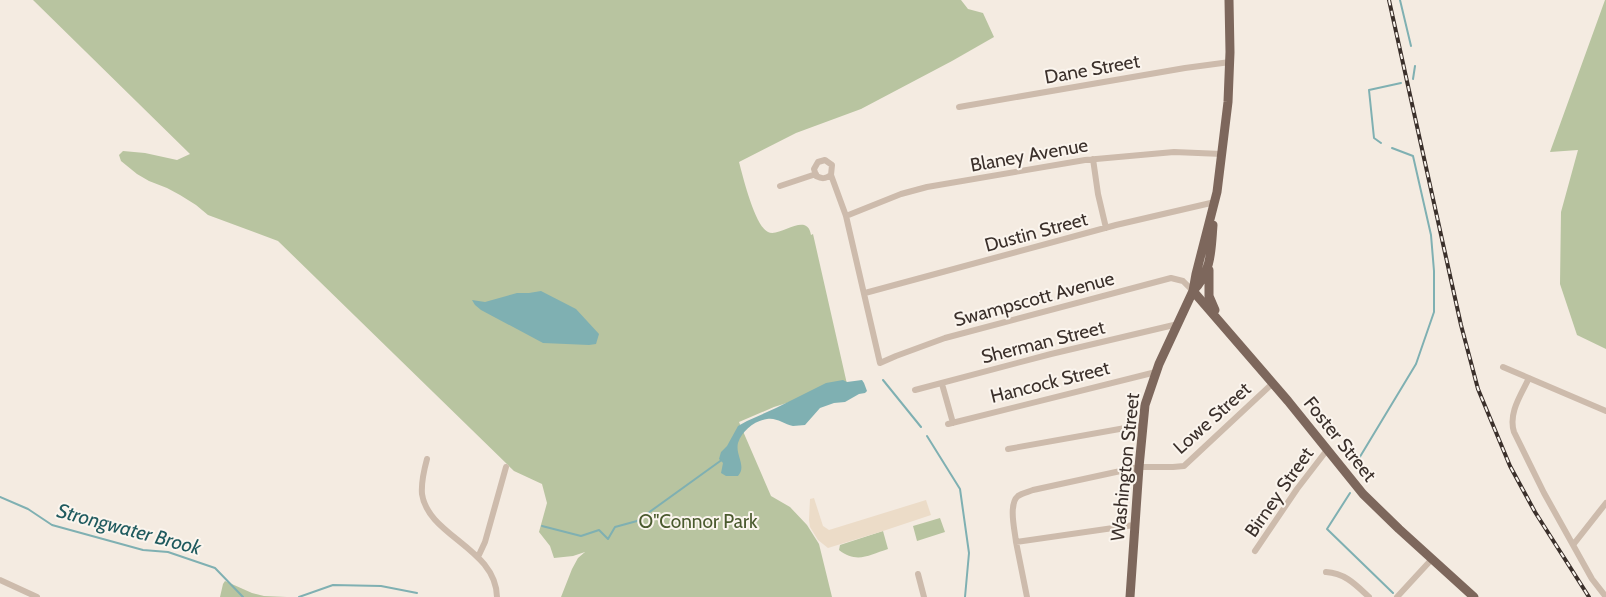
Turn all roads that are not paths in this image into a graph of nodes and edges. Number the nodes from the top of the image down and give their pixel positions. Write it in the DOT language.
graph roads {
  1 [pos="1229,0"];
  2 [pos="1230,62"];
  3 [pos="959,106"];
  4 [pos="1222,154"];
  5 [pos="1093,159"];
  6 [pos="816,174"];
  7 [pos="831,175"];
  8 [pos="780,186"];
  9 [pos="1215,202"];
  10 [pos="846,216"];
  11 [pos="1106,228"];
  12 [pos="1210,258"];
  13 [pos="1193,290"];
  14 [pos="865,293"];
  15 [pos="1221,322"];
  16 [pos="1178,324"];
  17 [pos="1504,367"];
  18 [pos="1156,372"];
  19 [pos="1529,378"];
  20 [pos="942,384"];
  21 [pos="1272,384"];
  22 [pos="915,390"];
  23 [pos="1606,411"];
  24 [pos="1142,425"];
  25 [pos="1008,449"];
  26 [pos="1326,450"];
  27 [pos="427,459"];
  28 [pos="1138,466"];
  29 [pos="506,467"];
  30 [pos="1606,503"];
  31 [pos="1134,524"];
  32 [pos="1016,542"];
  33 [pos="1573,545"];
  34 [pos="1256,551"];
  35 [pos="478,557"];
  36 [pos="1432,559"];
  37 [pos="1326,572"];
  38 [pos="918,574"];
  39 [pos="0,580"];
  40 [pos="37,597"];
  41 [pos="497,597"];
  42 [pos="924,597"];
  43 [pos="1027,597"];
  44 [pos="1130,597"];
  45 [pos="1369,597"];
  46 [pos="1396,597"];
  47 [pos="1474,597"];
  48 [pos="1606,597"];
  1 -- 2 [label="main road, Washington Street"];
  2 -- 3 [label="street, Dane Street"];
  2 -- 4 [label="main road, Washington Street"];
  4 -- 5 [label="street, Blaney Avenue"];
  4 -- 9 [label="main road, Washington Street"];
  5 -- 10 [label="street, Blaney Avenue"];
  5 -- 11 [label="street"];
  6 -- 7 [label="street"];
  6 -- 7 [label="street"];
  6 -- 8 [label="street"];
  7 -- 10 [label="street"];
  9 -- 11 [label="street, Dustin Street"];
  9 -- 12 [label="main road, Washington Street"];
  9 -- 13 [label="main road, Washington Street"];
  10 -- 14 [label="street"];
  11 -- 14 [label="street, Dustin Street"];
  12 -- 13 [label="main road, Washington Street"];
  12 -- 15 [label="main road"];
  13 -- 14 [label="street, Swampscott Avenue"];
  13 -- 15 [label="main road, Foster Street"];
  13 -- 16 [label="main road, Washington Street"];
  15 -- 21 [label="main road, Foster Street"];
  16 -- 18 [label="main road, Washington Street"];
  16 -- 20 [label="street, Sherman Street"];
  17 -- 19 [label="street"];
  18 -- 20 [label="street, Hancock Street"];
  18 -- 24 [label="main road, Washington Street"];
  19 -- 23 [label="street"];
  19 -- 33 [label="street"];
  20 -- 22 [label="street, Sherman Street"];
  21 -- 26 [label="main road, Foster Street"];
  21 -- 28 [label="street, Lowe Street"];
  24 -- 25 [label="street"];
  24 -- 28 [label="main road, Washington Street"];
  26 -- 34 [label="street, Birney Street"];
  26 -- 36 [label="main road, Foster Street"];
  27 -- 35 [label="street"];
  28 -- 31 [label="main road, Washington Street"];
  28 -- 32 [label="street, Lowe Street"];
  29 -- 35 [label="street"];
  30 -- 33 [label="street"];
  31 -- 32 [label="street"];
  31 -- 44 [label="main road, Washington Street"];
  32 -- 43 [label="street"];
  33 -- 48 [label="street"];
  35 -- 41 [label="street"];
  36 -- 46 [label="street"];
  36 -- 47 [label="main road, Foster Street"];
  37 -- 45 [label="street"];
  38 -- 42 [label="street"];
  39 -- 40 [label="street"];
}
